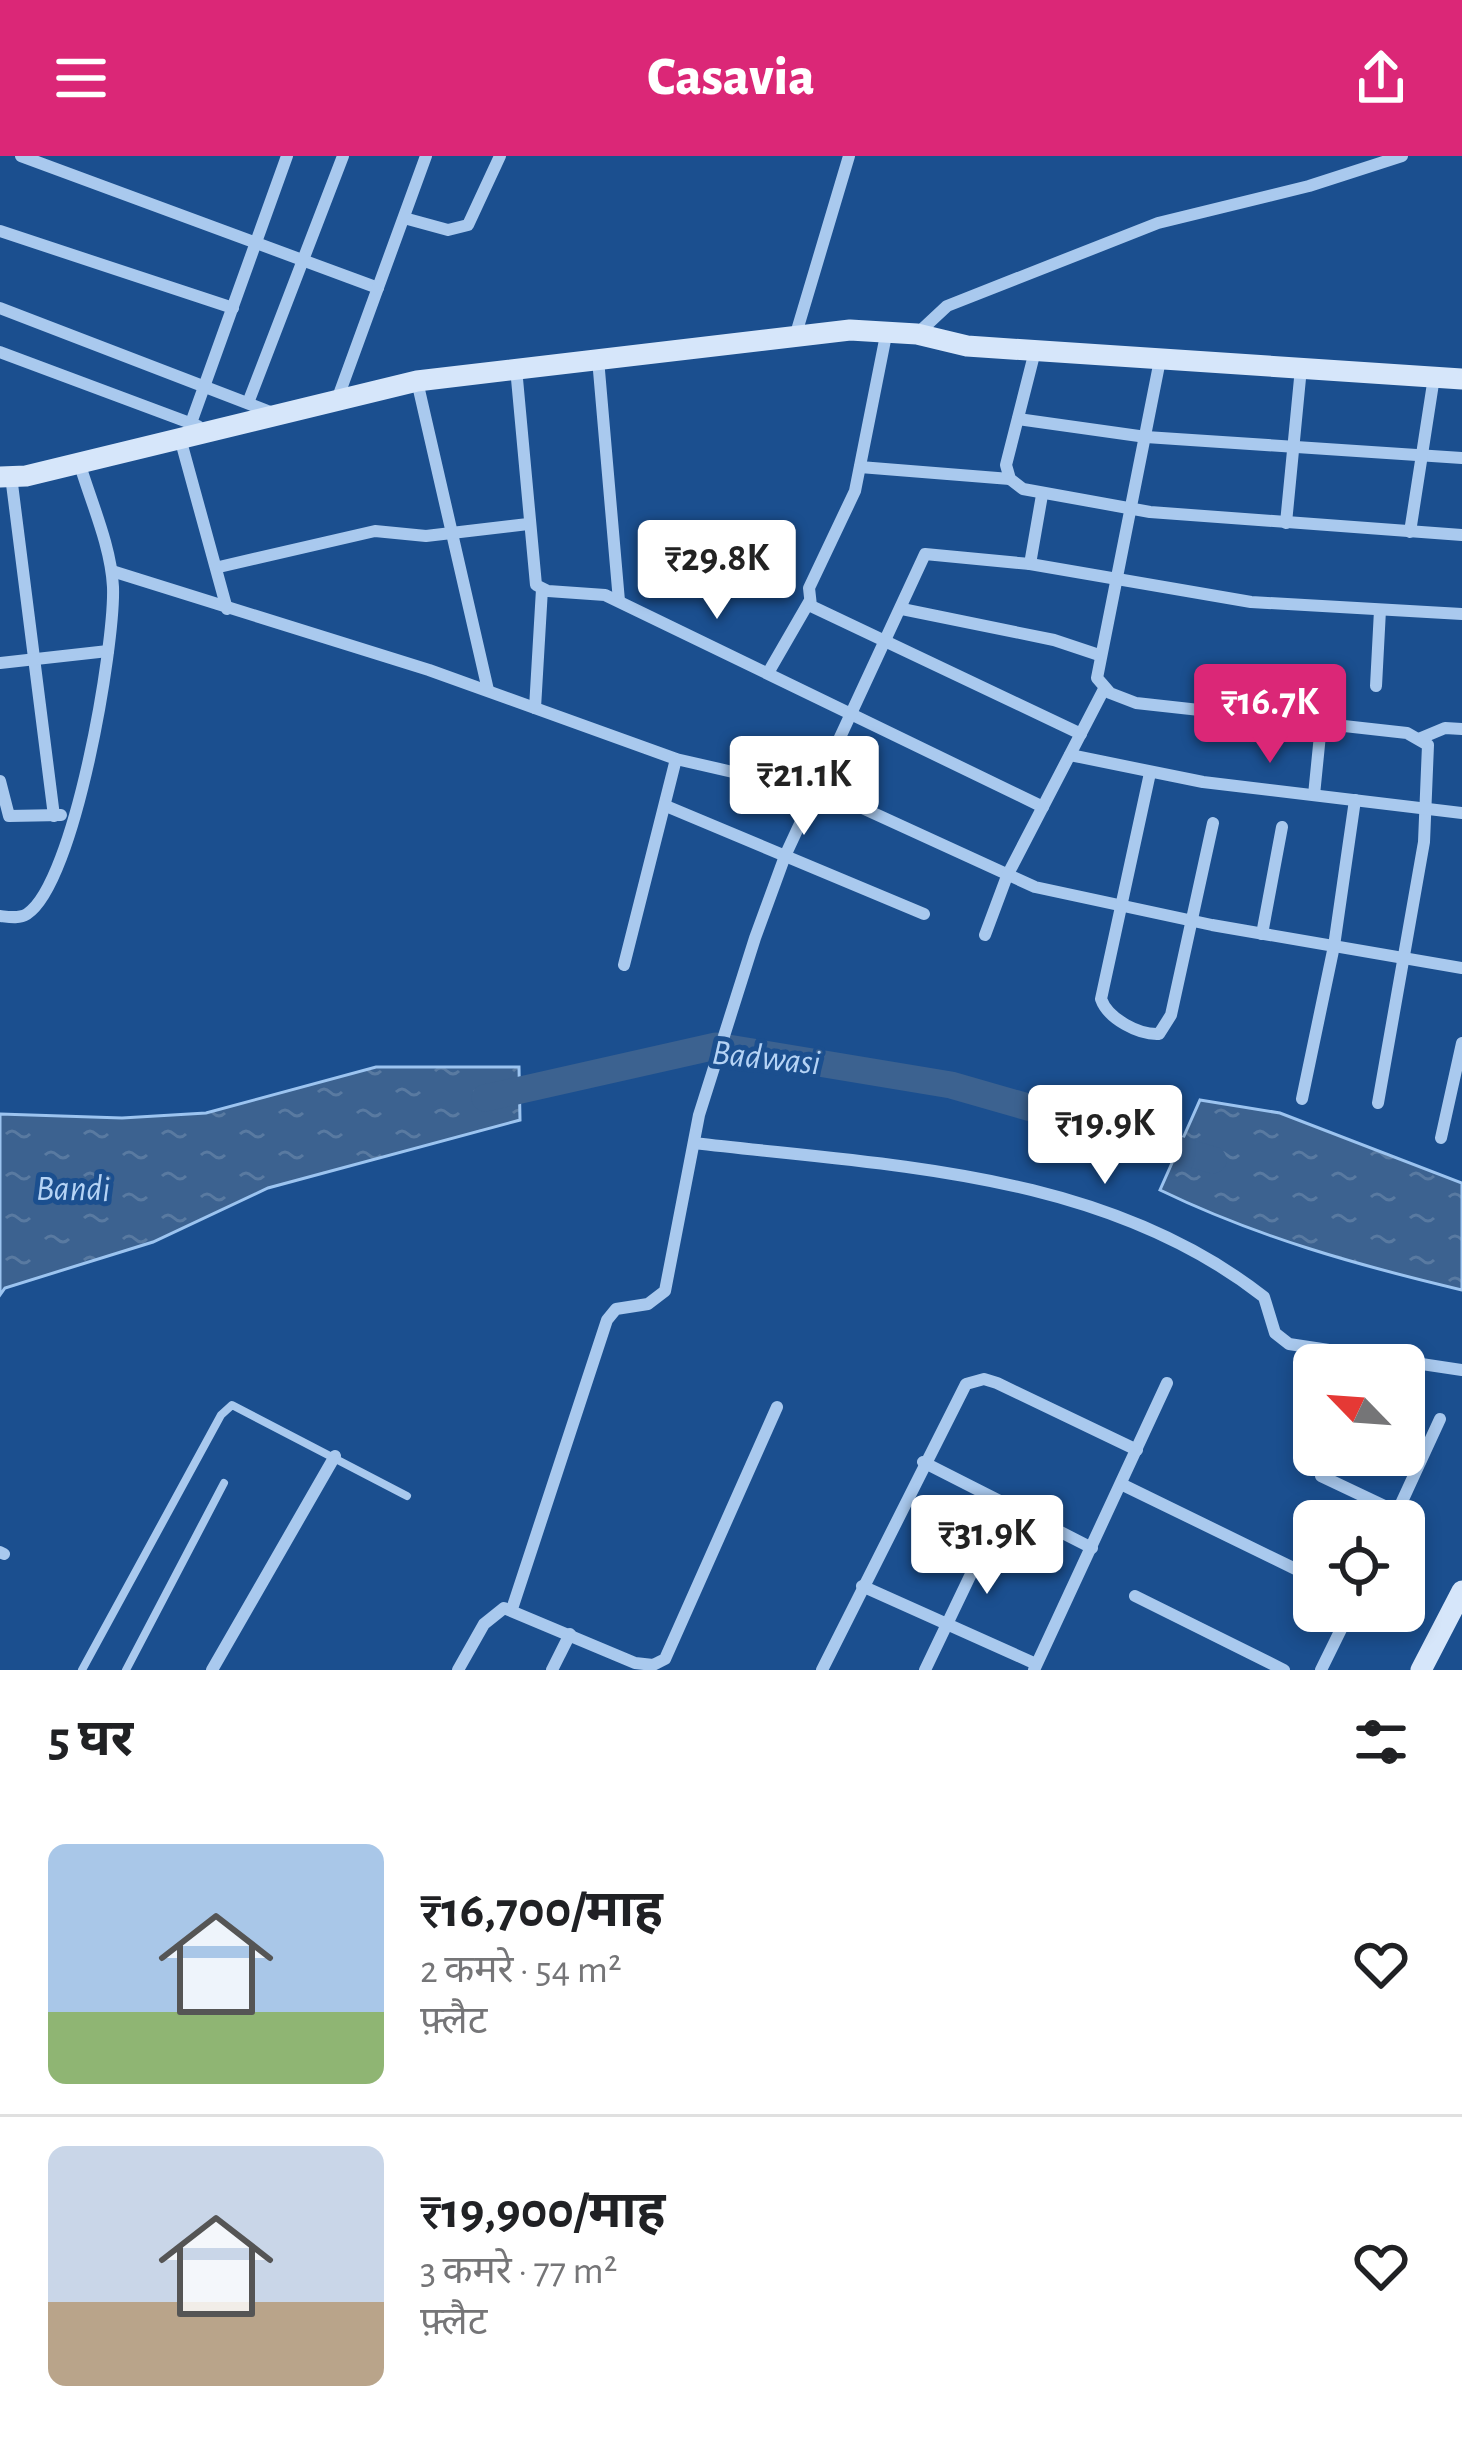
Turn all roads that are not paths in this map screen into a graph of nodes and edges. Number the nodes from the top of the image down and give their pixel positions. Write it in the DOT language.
graph roads {
  1 [pos="21,156"];
  2 [pos="271,156"];
  3 [pos="344,156"];
  4 [pos="426,156"];
  5 [pos="500,156"];
  6 [pos="848,156"];
  7 [pos="1402,156"];
  8 [pos="286,159"];
  9 [pos="404,218"];
  10 [pos="0,231"];
  11 [pos="256,241"];
  12 [pos="304,259"];
  13 [pos="378,288"];
  14 [pos="0,308"];
  15 [pos="232,308"];
  16 [pos="887,330"];
  17 [pos="917,334"];
  18 [pos="795,339"];
  19 [pos="1035,351"];
  20 [pos="0,352"];
  21 [pos="598,359"];
  22 [pos="1160,360"];
  23 [pos="516,368"];
  24 [pos="1301,368"];
  25 [pos="1434,377"];
  26 [pos="1462,379"];
  27 [pos="417,381"];
  28 [pos="205,386"];
  29 [pos="337,400"];
  30 [pos="248,403"];
  31 [pos="276,414"];
  32 [pos="1018,418"];
  33 [pos="194,430"];
  34 [pos="1147,436"];
  35 [pos="1298,445"];
  36 [pos="1421,456"];
  37 [pos="1462,458"];
  38 [pos="79,462"];
  39 [pos="860,467"];
  40 [pos="6,477"];
  41 [pos="1010,479"];
  42 [pos="1042,495"];
  43 [pos="1131,508"];
  44 [pos="1286,523"];
  45 [pos="528,524"];
  46 [pos="1410,532"];
  47 [pos="454,533"];
  48 [pos="1462,535"];
  49 [pos="1030,564"];
  50 [pos="219,567"];
  51 [pos="112,571"];
  52 [pos="1115,581"];
  53 [pos="542,589"];
  54 [pos="619,601"];
  55 [pos="809,602"];
  56 [pos="227,609"];
  57 [pos="902,609"];
  58 [pos="1380,610"];
  59 [pos="1462,614"];
  60 [pos="888,642"];
  61 [pos="109,650"];
  62 [pos="1099,656"];
  63 [pos="34,659"];
  64 [pos="0,663"];
  65 [pos="768,673"];
  66 [pos="1376,686"];
  67 [pos="1105,689"];
  68 [pos="488,690"];
  69 [pos="535,708"];
  70 [pos="854,714"];
  71 [pos="1321,725"];
  72 [pos="1462,729"];
  73 [pos="1081,734"];
  74 [pos="1421,738"];
  75 [pos="1070,755"];
  76 [pos="676,759"];
  77 [pos="1150,773"];
  78 [pos="0,781"];
  79 [pos="818,788"];
  80 [pos="1314,795"];
  81 [pos="1354,800"];
  82 [pos="666,806"];
  83 [pos="1043,806"];
  84 [pos="1429,808"];
  85 [pos="1462,813"];
  86 [pos="74,814"];
  87 [pos="54,816"];
  88 [pos="1213,823"];
  89 [pos="1282,827"];
  90 [pos="785,856"];
  91 [pos="1007,876"];
  92 [pos="1121,906"];
  93 [pos="924,914"];
  94 [pos="0,916"];
  95 [pos="1195,922"];
  96 [pos="1262,934"];
  97 [pos="985,935"];
  98 [pos="1334,946"];
  99 [pos="1402,957"];
  100 [pos="624,965"];
  101 [pos="1462,968"];
  102 [pos="1462,1043"];
  103 [pos="1302,1099"];
  104 [pos="1378,1103"];
  105 [pos="1441,1138"];
  106 [pos="694,1143"];
  107 [pos="1462,1370"];
  108 [pos="1168,1383"];
  109 [pos="777,1407"];
  110 [pos="1440,1419"];
  111 [pos="1137,1450"];
  112 [pos="334,1456"];
  113 [pos="923,1462"];
  114 [pos="1321,1476"];
  115 [pos="224,1483"];
  116 [pos="1123,1485"];
  117 [pos="406,1496"];
  118 [pos="1365,1500"];
  119 [pos="1402,1500"];
  120 [pos="1005,1503"];
  121 [pos="1092,1548"];
  122 [pos="1293,1568"];
  123 [pos="862,1586"];
  124 [pos="1462,1591"];
  125 [pos="1135,1596"];
  126 [pos="512,1609"];
  127 [pos="947,1624"];
  128 [pos="1340,1632"];
  129 [pos="570,1634"];
  130 [pos="1035,1667"];
  131 [pos="82,1670"];
  132 [pos="126,1670"];
  133 [pos="212,1670"];
  134 [pos="458,1670"];
  135 [pos="552,1670"];
  136 [pos="822,1670"];
  137 [pos="925,1670"];
  138 [pos="1284,1670"];
  139 [pos="1321,1670"];
  140 [pos="1421,1670"];
  1 -- 11 [label="street"];
  2 -- 8 [label="street"];
  3 -- 12 [label="street"];
  4 -- 9 [label="street"];
  5 -- 9 [label="street"];
  6 -- 18 [label="street"];
  7 -- 17 [label="street"];
  8 -- 11 [label="street"];
  9 -- 13 [label="street"];
  10 -- 15 [label="street"];
  11 -- 12 [label="street"];
  11 -- 15 [label="street"];
  12 -- 13 [label="street"];
  12 -- 30 [label="street"];
  13 -- 29 [label="street"];
  14 -- 28 [label="street"];
  15 -- 28 [label="street"];
  16 -- 17 [label="street"];
  16 -- 18 [label="street"];
  16 -- 39 [label="street"];
  17 -- 19 [label="street"];
  18 -- 21 [label="street"];
  19 -- 22 [label="street"];
  19 -- 32 [label="street"];
  20 -- 33 [label="street"];
  21 -- 23 [label="street"];
  21 -- 54 [label="street"];
  22 -- 24 [label="street"];
  22 -- 34 [label="street"];
  23 -- 27 [label="street"];
  23 -- 45 [label="street"];
  24 -- 25 [label="street"];
  24 -- 35 [label="street"];
  25 -- 26 [label="street"];
  25 -- 36 [label="street"];
  27 -- 29 [label="street"];
  27 -- 47 [label="street"];
  28 -- 30 [label="street"];
  28 -- 33 [label="street"];
  29 -- 31 [label="street"];
  30 -- 31 [label="street"];
  31 -- 33 [label="street"];
  32 -- 34 [label="street"];
  32 -- 41 [label="street"];
  33 -- 38 [label="street"];
  33 -- 50 [label="street"];
  34 -- 35 [label="street"];
  34 -- 43 [label="street"];
  35 -- 36 [label="street"];
  35 -- 44 [label="street"];
  36 -- 37 [label="street"];
  36 -- 46 [label="street"];
  38 -- 40 [label="street"];
  38 -- 51 [label="street"];
  39 -- 41 [label="street"];
  39 -- 55 [label="street"];
  40 -- 63 [label="street"];
  41 -- 42 [label="street"];
  42 -- 43 [label="street"];
  42 -- 49 [label="street"];
  43 -- 44 [label="street"];
  43 -- 52 [label="street"];
  44 -- 46 [label="street"];
  45 -- 47 [label="street"];
  45 -- 53 [label="street"];
  46 -- 48 [label="street"];
  47 -- 50 [label="street"];
  47 -- 68 [label="street"];
  49 -- 52 [label="street"];
  49 -- 57 [label="street"];
  50 -- 56 [label="street"];
  51 -- 56 [label="street"];
  51 -- 61 [label="street"];
  52 -- 58 [label="street"];
  52 -- 62 [label="street"];
  53 -- 54 [label="street"];
  53 -- 69 [label="street"];
  54 -- 65 [label="street"];
  55 -- 60 [label="street"];
  55 -- 65 [label="street"];
  56 -- 68 [label="street"];
  57 -- 60 [label="street"];
  57 -- 62 [label="street"];
  58 -- 59 [label="street"];
  58 -- 66 [label="street"];
  60 -- 70 [label="street"];
  60 -- 73 [label="street"];
  61 -- 63 [label="street"];
  61 -- 86 [label="street"];
  62 -- 67 [label="street"];
  63 -- 64 [label="street"];
  63 -- 87 [label="street"];
  65 -- 70 [label="street"];
  67 -- 71 [label="street"];
  67 -- 73 [label="street"];
  68 -- 69 [label="street"];
  69 -- 76 [label="street"];
  70 -- 79 [label="street"];
  70 -- 83 [label="street"];
  71 -- 74 [label="street"];
  71 -- 80 [label="street"];
  72 -- 74 [label="street"];
  73 -- 75 [label="street"];
  74 -- 84 [label="street"];
  75 -- 77 [label="street"];
  75 -- 83 [label="street"];
  76 -- 79 [label="street"];
  76 -- 82 [label="street"];
  77 -- 80 [label="street"];
  77 -- 92 [label="street"];
  78 -- 87 [label="street"];
  79 -- 90 [label="street"];
  79 -- 91 [label="street"];
  80 -- 81 [label="street"];
  81 -- 84 [label="street"];
  81 -- 98 [label="street"];
  82 -- 90 [label="street"];
  82 -- 100 [label="street"];
  83 -- 91 [label="street"];
  84 -- 85 [label="street"];
  84 -- 99 [label="street"];
  86 -- 87 [label="street"];
  86 -- 94 [label="street"];
  88 -- 95 [label="street"];
  89 -- 96 [label="street"];
  90 -- 93 [label="street"];
  90 -- 106 [label="street"];
  91 -- 92 [label="street"];
  91 -- 97 [label="street"];
  92 -- 95 [label="street"];
  92 -- 95 [label="street"];
  95 -- 96 [label="street"];
  96 -- 98 [label="street"];
  98 -- 99 [label="street"];
  98 -- 103 [label="street"];
  99 -- 101 [label="street"];
  99 -- 104 [label="street"];
  102 -- 105 [label="street"];
  106 -- 107 [label="street"];
  106 -- 126 [label="street"];
  108 -- 111 [label="street"];
  109 -- 129 [label="street"];
  110 -- 119 [label="street"];
  111 -- 113 [label="street"];
  111 -- 116 [label="street"];
  112 -- 117 [label="lane"];
  112 -- 131 [label="lane"];
  112 -- 133 [label="street"];
  113 -- 120 [label="street"];
  113 -- 123 [label="street"];
  114 -- 118 [label="street"];
  115 -- 132 [label="lane"];
  116 -- 121 [label="street"];
  116 -- 122 [label="street"];
  120 -- 121 [label="street"];
  120 -- 127 [label="street"];
  121 -- 130 [label="street"];
  123 -- 127 [label="street"];
  123 -- 136 [label="street"];
  124 -- 140 [label="street"];
  125 -- 138 [label="street"];
  126 -- 129 [label="street"];
  126 -- 134 [label="street"];
  127 -- 130 [label="street"];
  127 -- 137 [label="street"];
  128 -- 139 [label="street"];
  129 -- 135 [label="street"];
}
